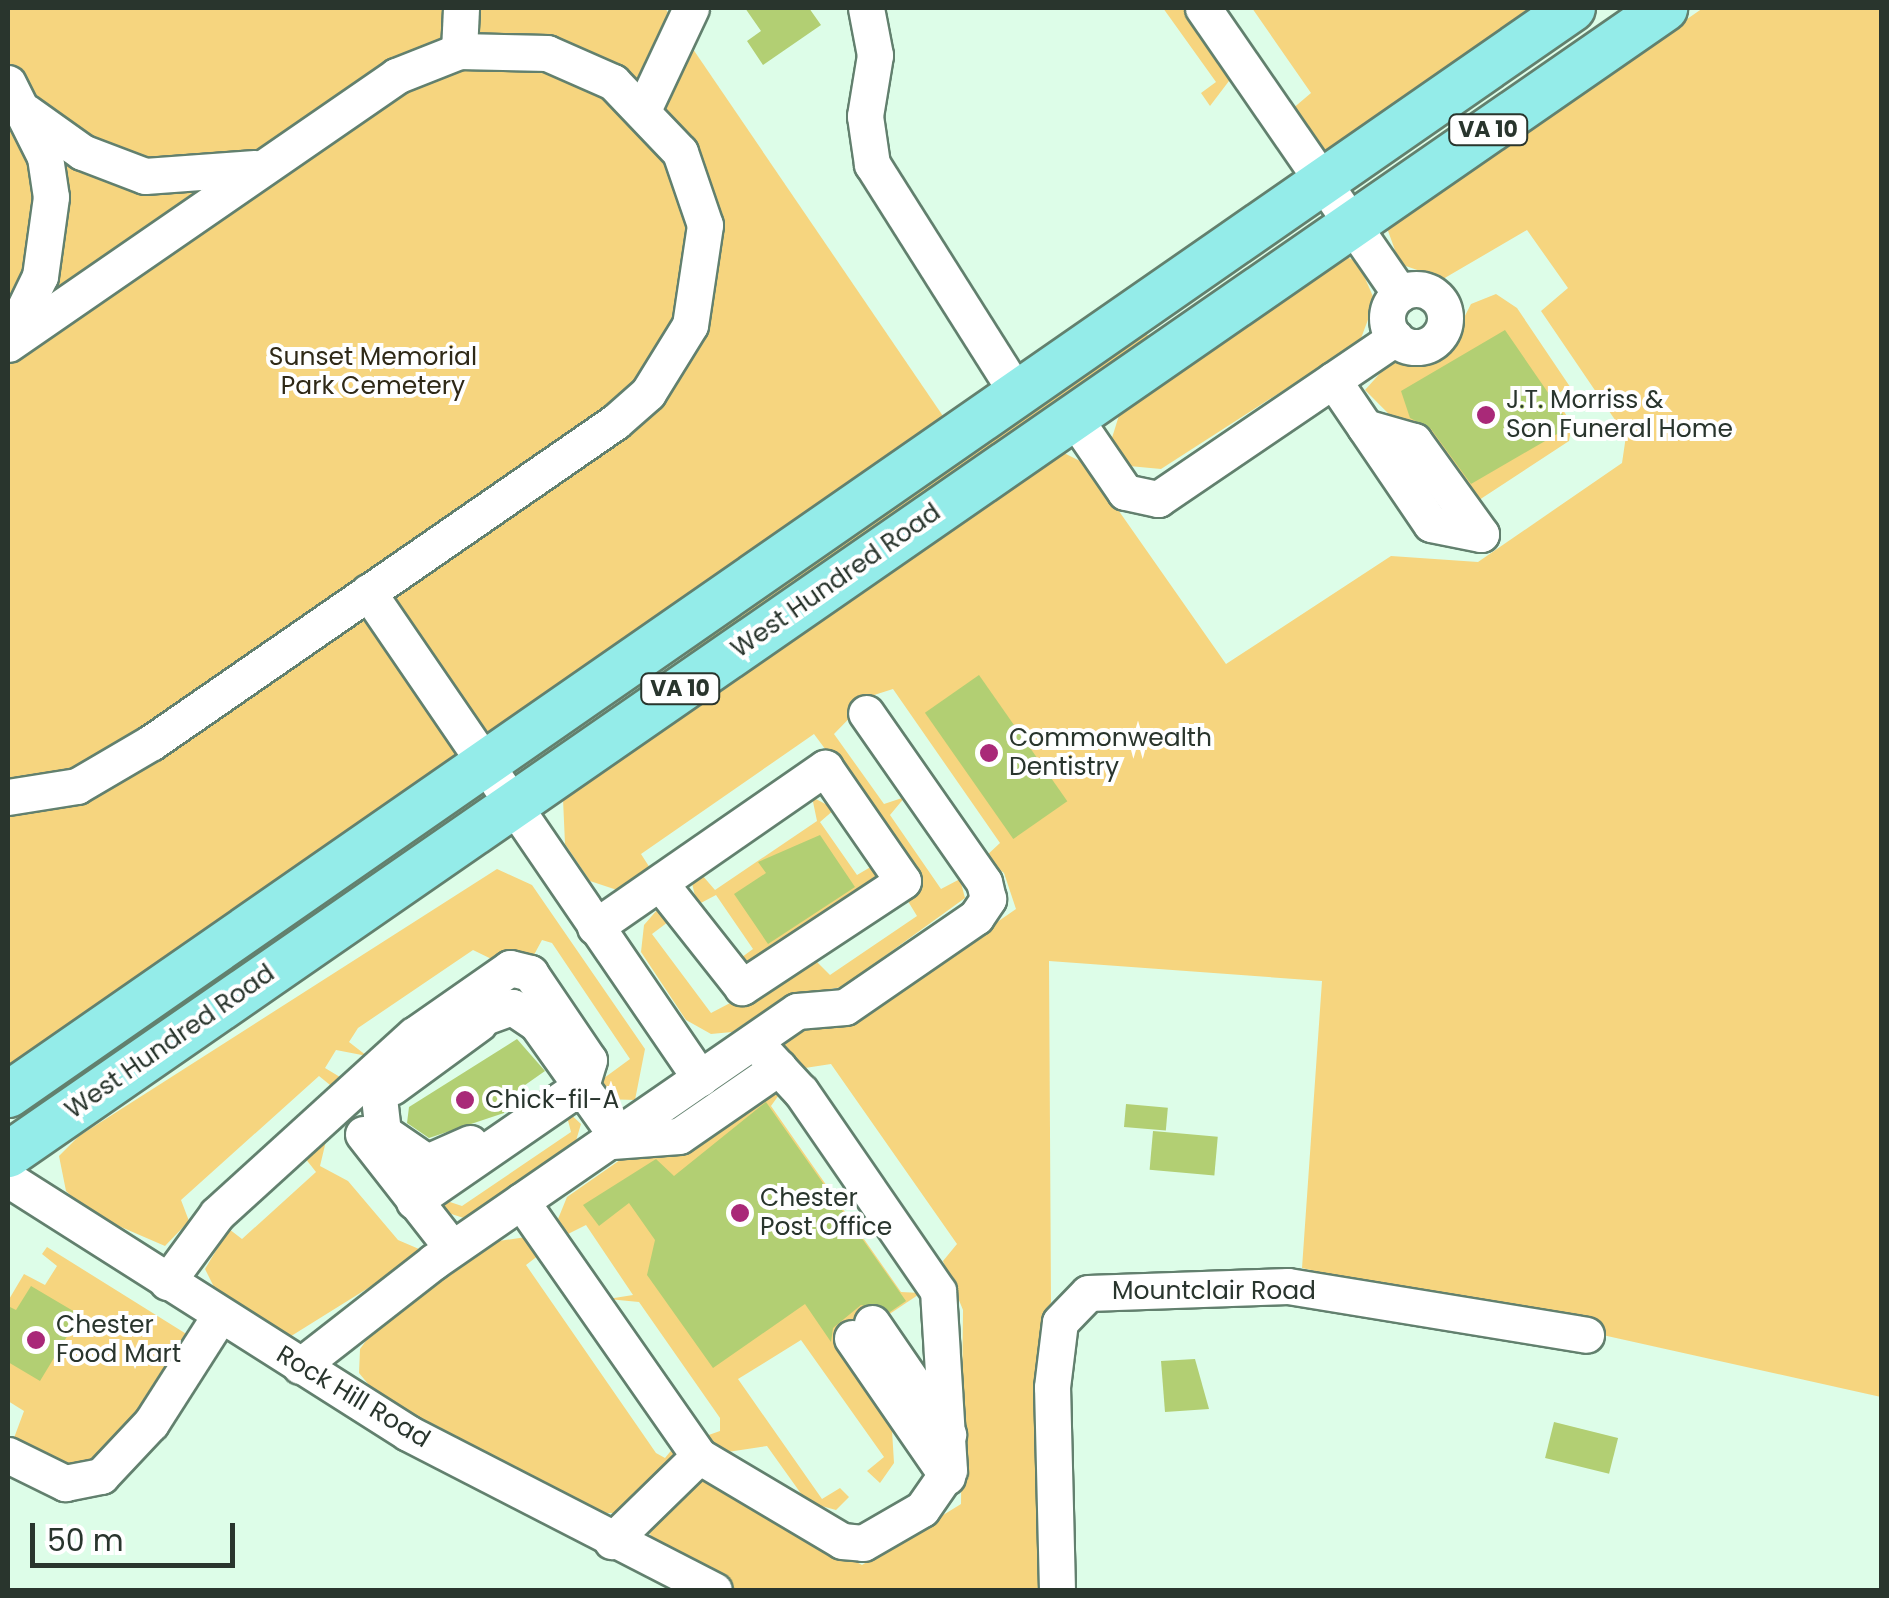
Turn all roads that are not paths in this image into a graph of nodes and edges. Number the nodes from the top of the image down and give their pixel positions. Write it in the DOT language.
graph roads {
  1 [pos="462,8"];
  2 [pos="690,8"];
  3 [pos="866,8"];
  4 [pos="1203,8"];
  5 [pos="1572,8"];
  6 [pos="1664,8"];
  7 [pos="460,51"];
  8 [pos="16,97"];
  9 [pos="644,108"];
  10 [pos="268,165"];
  11 [pos="1322,180"];
  12 [pos="1352,223"];
  13 [pos="1400,294"];
  14 [pos="1395,338"];
  15 [pos="8,344"];
  16 [pos="1333,380"];
  17 [pos="1016,392"];
  18 [pos="1073,416"];
  19 [pos="1365,427"];
  20 [pos="368,592"];
  21 [pos="866,712"];
  22 [pos="480,764"];
  23 [pos="8,798"];
  24 [pos="511,808"];
  25 [pos="660,883"];
  26 [pos="595,927"];
  27 [pos="754,1041"];
  28 [pos="778,1067"];
  29 [pos="700,1078"];
  30 [pos="581,1086"];
  31 [pos="8,1094"];
  32 [pos="341,1100"];
  33 [pos="611,1139"];
  34 [pos="8,1154"];
  35 [pos="8,1178"];
  36 [pos="414,1201"];
  37 [pos="521,1201"];
  38 [pos="452,1248"];
  39 [pos="167,1282"];
  40 [pos="220,1314"];
  41 [pos="1586,1336"];
  42 [pos="300,1366"];
  43 [pos="948,1434"];
  44 [pos="8,1455"];
  45 [pos="698,1456"];
  46 [pos="946,1476"];
  47 [pos="612,1541"];
  48 [pos="714,1590"];
  49 [pos="1057,1590"];
  1 -- 7 [label="street"];
  2 -- 9 [label="street"];
  3 -- 17 [label="street"];
  4 -- 11 [label="street"];
  5 -- 11 [label="main road, West Hundred Road / VA 10"];
  6 -- 12 [label="main road, West Hundred Road / VA 10"];
  7 -- 9 [label="street"];
  7 -- 10 [label="street"];
  8 -- 10 [label="street"];
  8 -- 15 [label="street"];
  9 -- 20 [label="street"];
  10 -- 15 [label="street"];
  11 -- 12 [label="street"];
  11 -- 17 [label="main road, West Hundred Road / VA 10"];
  12 -- 13 [label="street"];
  12 -- 18 [label="main road, West Hundred Road / VA 10"];
  13 -- 14 [label="street"];
  13 -- 14 [label="street"];
  14 -- 16 [label="street"];
  16 -- 18 [label="street"];
  16 -- 19 [label="street"];
  17 -- 22 [label="main road, West Hundred Road / VA 10"];
  18 -- 24 [label="main road, West Hundred Road / VA 10"];
  20 -- 22 [label="street"];
  20 -- 23 [label="street"];
  21 -- 27 [label="street"];
  22 -- 24 [label="street"];
  22 -- 31 [label="main road, West Hundred Road / VA 10"];
  24 -- 26 [label="street"];
  24 -- 34 [label="main road, West Hundred Road / VA 10"];
  25 -- 25 [label="street"];
  25 -- 26 [label="street"];
  26 -- 29 [label="street"];
  27 -- 28 [label="street"];
  27 -- 29 [label="street"];
  28 -- 33 [label="street"];
  28 -- 43 [label="street"];
  29 -- 33 [label="street"];
  30 -- 30 [label="street"];
  30 -- 32 [label="street"];
  30 -- 33 [label="street"];
  30 -- 36 [label="street"];
  32 -- 36 [label="street"];
  32 -- 39 [label="street"];
  33 -- 37 [label="street"];
  35 -- 39 [label="street, Rock Hill Road"];
  36 -- 38 [label="street"];
  37 -- 38 [label="street"];
  37 -- 45 [label="street"];
  38 -- 42 [label="street"];
  39 -- 40 [label="street, Rock Hill Road"];
  40 -- 42 [label="street, Rock Hill Road"];
  40 -- 44 [label="street"];
  41 -- 49 [label="street, Mountclair Road"];
  42 -- 47 [label="street, Rock Hill Road"];
  43 -- 46 [label="street"];
  43 -- 46 [label="street"];
  45 -- 46 [label="street"];
  45 -- 47 [label="street"];
  47 -- 48 [label="street, Rock Hill Road"];
}
